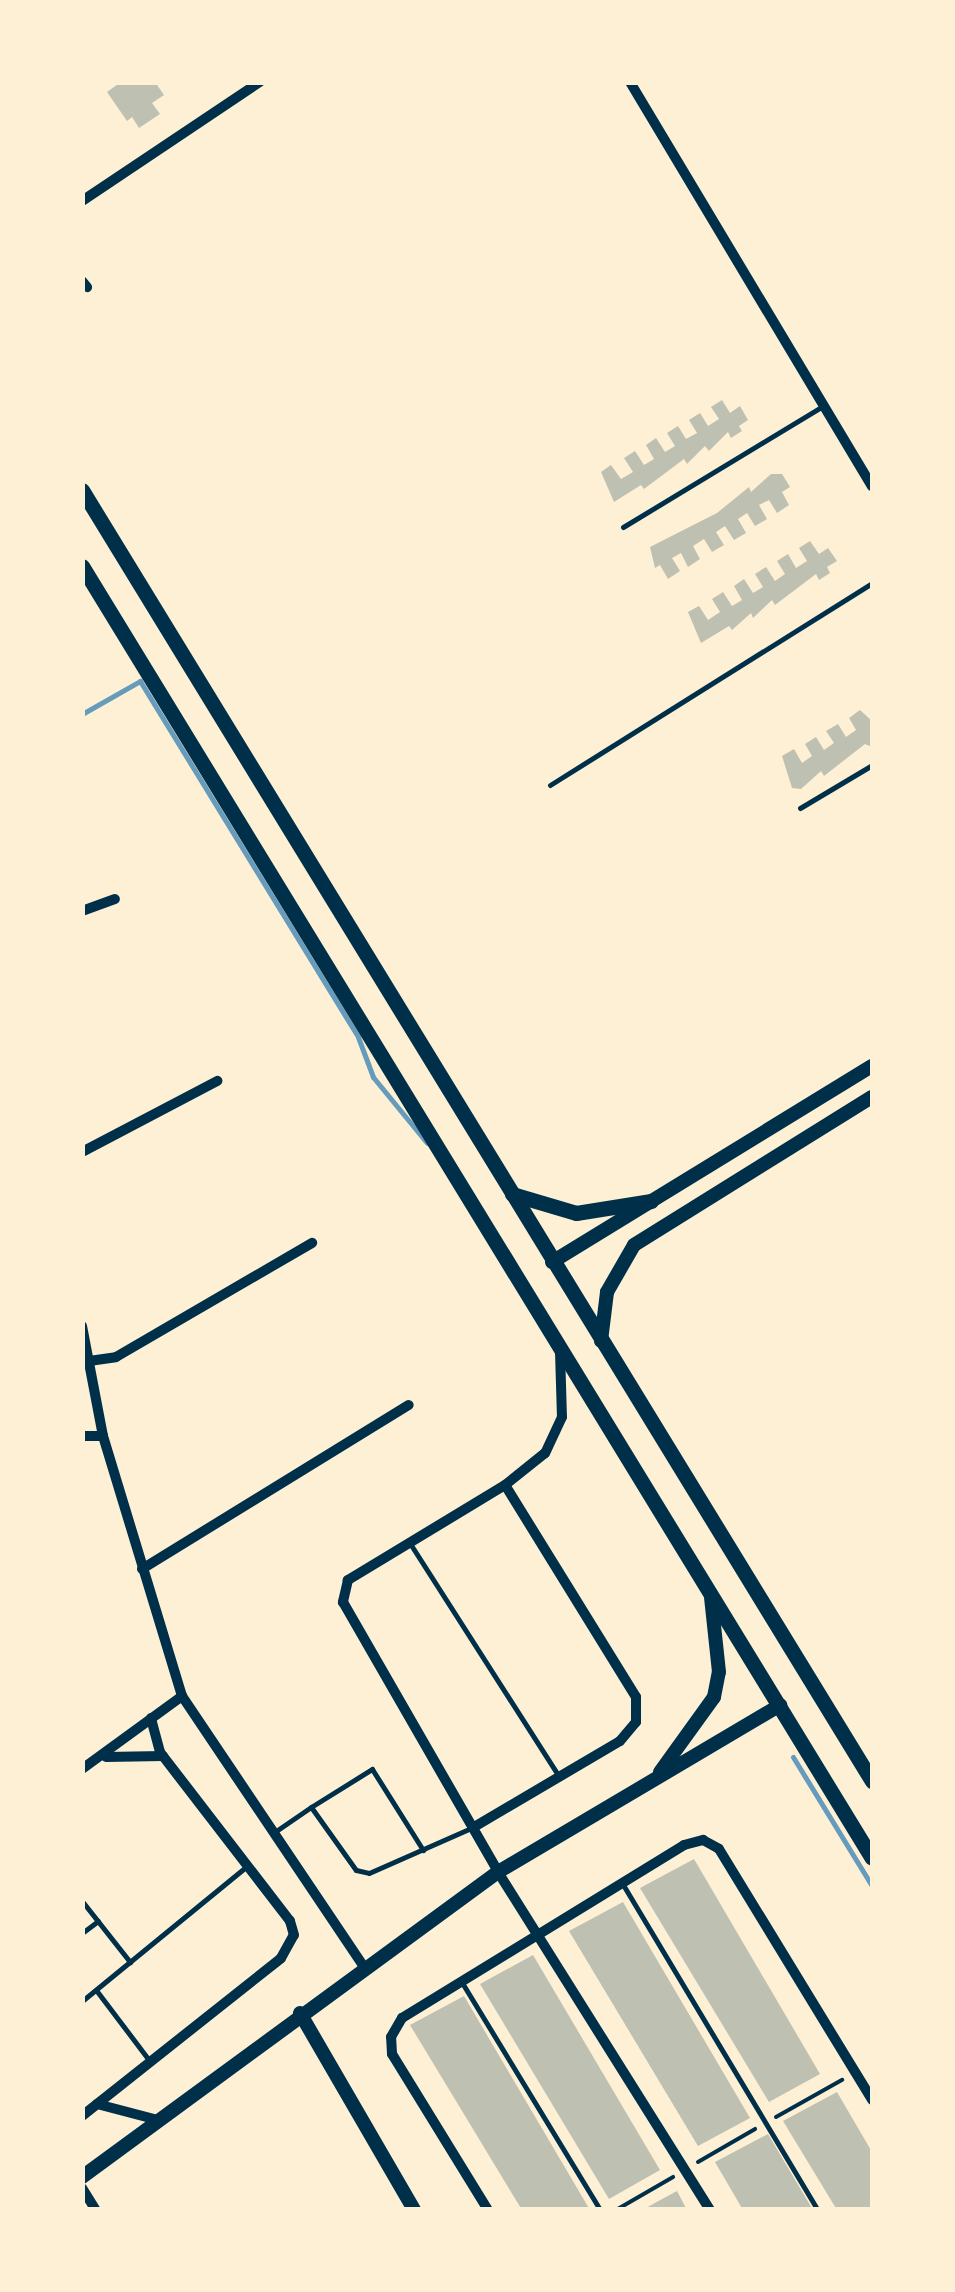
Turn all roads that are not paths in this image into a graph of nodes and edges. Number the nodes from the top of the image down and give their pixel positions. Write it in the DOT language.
graph roads {
  1 [pos="260,82"];
  2 [pos="630,82"];
  3 [pos="82,201"];
  4 [pos="824,406"];
  5 [pos="872,486"];
  6 [pos="82,490"];
  7 [pos="622,527"];
  8 [pos="82,566"];
  9 [pos="872,583"];
  10 [pos="872,764"];
  11 [pos="550,785"];
  12 [pos="800,808"];
  13 [pos="114,899"];
  14 [pos="82,911"];
  15 [pos="872,1069"];
  16 [pos="216,1081"];
  17 [pos="872,1098"];
  18 [pos="82,1152"];
  19 [pos="509,1192"];
  20 [pos="651,1201"];
  21 [pos="312,1243"];
  22 [pos="552,1262"];
  23 [pos="82,1326"];
  24 [pos="600,1341"];
  25 [pos="560,1346"];
  26 [pos="89,1361"];
  27 [pos="408,1405"];
  28 [pos="82,1436"];
  29 [pos="103,1436"];
  30 [pos="505,1485"];
  31 [pos="408,1542"];
  32 [pos="142,1569"];
  33 [pos="710,1590"];
  34 [pos="182,1696"];
  35 [pos="780,1704"];
  36 [pos="151,1718"];
  37 [pos="164,1756"];
  38 [pos="100,1758"];
  39 [pos="82,1769"];
  40 [pos="560,1778"];
  41 [pos="653,1780"];
  42 [pos="872,1781"];
  43 [pos="311,1807"];
  44 [pos="474,1827"];
  45 [pos="273,1832"];
  46 [pos="423,1850"];
  47 [pos="872,1858"];
  48 [pos="248,1865"];
  49 [pos="498,1872"];
  50 [pos="622,1883"];
  51 [pos="82,1902"];
  52 [pos="98,1921"];
  53 [pos="539,1931"];
  54 [pos="82,1933"];
  55 [pos="130,1962"];
  56 [pos="363,1965"];
  57 [pos="461,1981"];
  58 [pos="96,1990"];
  59 [pos="82,2001"];
  60 [pos="300,2014"];
  61 [pos="151,2062"];
  62 [pos="872,2100"];
  63 [pos="98,2104"];
  64 [pos="82,2116"];
  65 [pos="158,2120"];
  66 [pos="82,2178"];
  67 [pos="82,2188"];
  68 [pos="96,2210"];
  69 [pos="414,2210"];
  70 [pos="488,2210"];
  71 [pos="600,2210"];
  72 [pos="710,2210"];
  73 [pos="818,2210"];
  1 -- 3 [label="street"];
  2 -- 4 [label="street"];
  4 -- 5 [label="street"];
  4 -- 7 [label="lane"];
  6 -- 19 [label="main road"];
  8 -- 25 [label="main road"];
  9 -- 11 [label="lane"];
  10 -- 12 [label="lane"];
  13 -- 14 [label="street"];
  15 -- 20 [label="street"];
  16 -- 18 [label="street"];
  17 -- 24 [label="street"];
  19 -- 20 [label="main road"];
  19 -- 22 [label="main road"];
  20 -- 22 [label="street"];
  21 -- 26 [label="street"];
  22 -- 24 [label="main road"];
  23 -- 26 [label="street"];
  24 -- 42 [label="main road"];
  25 -- 30 [label="street"];
  25 -- 33 [label="main road"];
  26 -- 29 [label="street"];
  27 -- 32 [label="street"];
  28 -- 29 [label="street"];
  29 -- 32 [label="street"];
  30 -- 31 [label="street"];
  30 -- 40 [label="street"];
  31 -- 40 [label="lane"];
  31 -- 44 [label="street"];
  32 -- 34 [label="street"];
  33 -- 35 [label="main road"];
  33 -- 41 [label="street"];
  34 -- 36 [label="street"];
  34 -- 45 [label="street"];
  35 -- 41 [label="street"];
  35 -- 47 [label="main road"];
  36 -- 37 [label="street"];
  36 -- 38 [label="street"];
  37 -- 38 [label="street"];
  37 -- 48 [label="street"];
  38 -- 39 [label="street"];
  40 -- 44 [label="street"];
  41 -- 49 [label="street"];
  43 -- 45 [label="lane"];
  43 -- 46 [label="lane"];
  43 -- 46 [label="lane"];
  44 -- 46 [label="lane"];
  44 -- 49 [label="street"];
  45 -- 56 [label="street"];
  48 -- 55 [label="lane"];
  48 -- 61 [label="street"];
  49 -- 53 [label="street"];
  49 -- 56 [label="street"];
  50 -- 53 [label="street"];
  50 -- 62 [label="street"];
  50 -- 73 [label="lane"];
  51 -- 52 [label="lane"];
  52 -- 54 [label="lane"];
  52 -- 55 [label="lane"];
  53 -- 57 [label="street"];
  53 -- 72 [label="street"];
  55 -- 58 [label="lane"];
  56 -- 60 [label="street"];
  57 -- 70 [label="street"];
  57 -- 71 [label="lane"];
  58 -- 59 [label="lane"];
  58 -- 61 [label="lane"];
  60 -- 65 [label="street"];
  60 -- 69 [label="street"];
  61 -- 63 [label="street"];
  63 -- 64 [label="street"];
  63 -- 65 [label="street"];
  65 -- 66 [label="street"];
  67 -- 68 [label="street"];
}
